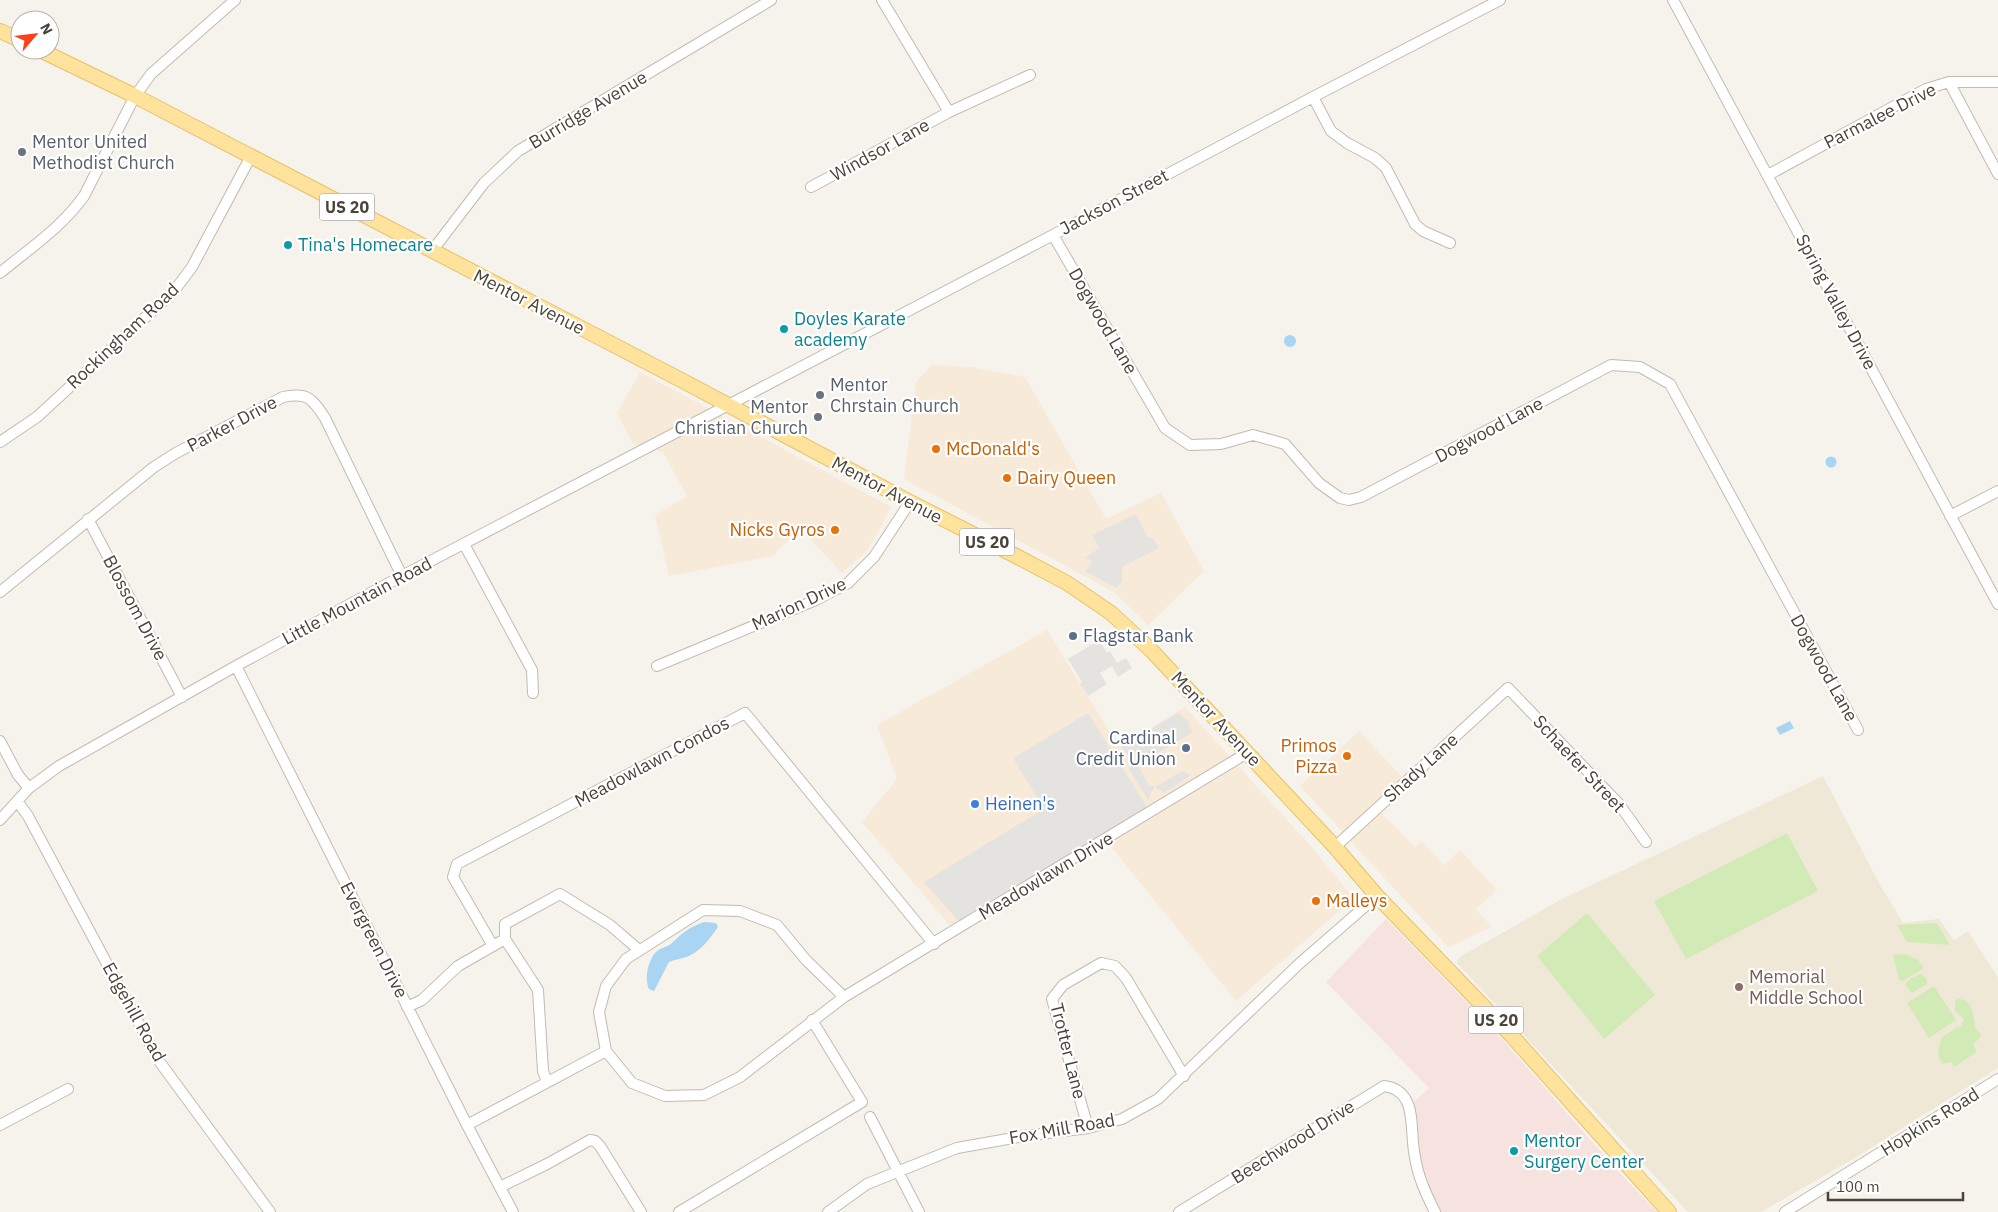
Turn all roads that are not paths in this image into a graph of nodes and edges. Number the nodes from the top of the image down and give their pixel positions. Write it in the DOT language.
graph roads {
  1 [pos="235,0"];
  2 [pos="772,0"];
  3 [pos="882,0"];
  4 [pos="1500,0"];
  5 [pos="1673,0"];
  6 [pos="60,60"];
  7 [pos="1030,75"];
  8 [pos="1949,82"];
  9 [pos="1998,82"];
  10 [pos="135,96"];
  11 [pos="1313,96"];
  12 [pos="949,112"];
  13 [pos="251,156"];
  14 [pos="1998,174"];
  15 [pos="1768,175"];
  16 [pos="811,187"];
  17 [pos="1054,235"];
  18 [pos="1450,243"];
  19 [pos="432,252"];
  20 [pos="0,273"];
  21 [pos="729,405"];
  22 [pos="0,442"];
  23 [pos="1998,490"];
  24 [pos="910,502"];
  25 [pos="1950,516"];
  26 [pos="88,519"];
  27 [pos="464,544"];
  28 [pos="402,576"];
  29 [pos="0,592"];
  30 [pos="1998,604"];
  31 [pos="236,666"];
  32 [pos="657,666"];
  33 [pos="1508,688"];
  34 [pos="533,693"];
  35 [pos="182,697"];
  36 [pos="1858,730"];
  37 [pos="0,741"];
  38 [pos="1247,753"];
  39 [pos="29,788"];
  40 [pos="17,801"];
  41 [pos="0,820"];
  42 [pos="1646,842"];
  43 [pos="1335,847"];
  44 [pos="1377,896"];
  45 [pos="505,939"];
  46 [pos="934,944"];
  47 [pos="493,946"];
  48 [pos="639,950"];
  49 [pos="844,997"];
  50 [pos="408,1007"];
  51 [pos="812,1020"];
  52 [pos="606,1050"];
  53 [pos="1184,1076"];
  54 [pos="1998,1079"];
  55 [pos="548,1082"];
  56 [pos="68,1089"];
  57 [pos="870,1117"];
  58 [pos="0,1125"];
  59 [pos="467,1125"];
  60 [pos="1088,1128"];
  61 [pos="899,1171"];
  62 [pos="500,1187"];
  63 [pos="270,1212"];
  64 [pos="513,1212"];
  65 [pos="641,1212"];
  66 [pos="679,1212"];
  67 [pos="828,1212"];
  68 [pos="919,1212"];
  69 [pos="1179,1212"];
  70 [pos="1435,1212"];
  71 [pos="1669,1212"];
  72 [pos="1785,1212"];
  1 -- 10 [label="street"];
  2 -- 19 [label="street, Burridge Avenue"];
  3 -- 12 [label="street, Windsor Lane"];
  4 -- 11 [label="street, Jackson Street"];
  5 -- 15 [label="street, Spring Valley Drive"];
  6 -- 10 [label="main road, Mentor Avenue / US 20"];
  7 -- 12 [label="street, Windsor Lane"];
  8 -- 9 [label="street, Parmalee Drive"];
  8 -- 14 [label="street"];
  8 -- 15 [label="street, Parmalee Drive"];
  10 -- 13 [label="main road, Mentor Avenue / US 20"];
  10 -- 20 [label="street"];
  11 -- 17 [label="street, Jackson Street"];
  11 -- 18 [label="street"];
  12 -- 16 [label="street, Windsor Lane"];
  13 -- 19 [label="main road, Mentor Avenue / US 20"];
  13 -- 22 [label="street, Rockingham Road"];
  15 -- 25 [label="street, Spring Valley Drive"];
  17 -- 21 [label="street, Jackson Street"];
  17 -- 36 [label="street, Dogwood Lane"];
  19 -- 21 [label="main road, Mentor Avenue / US 20"];
  21 -- 24 [label="main road, Mentor Avenue / US 20"];
  21 -- 27 [label="street, Little Mountain Road"];
  23 -- 25 [label="street"];
  24 -- 32 [label="street, Marion Drive"];
  24 -- 38 [label="main road, Mentor Avenue / US 20"];
  25 -- 30 [label="street, Spring Valley Drive"];
  26 -- 28 [label="street, Parker Drive"];
  26 -- 29 [label="street, Parker Drive"];
  26 -- 35 [label="street, Blossom Drive"];
  27 -- 28 [label="street, Little Mountain Road"];
  27 -- 34 [label="street"];
  28 -- 31 [label="street, Little Mountain Road"];
  31 -- 35 [label="street, Little Mountain Road"];
  31 -- 50 [label="street, Evergreen Drive"];
  33 -- 42 [label="street, Schaefer Street"];
  33 -- 43 [label="street, Shady Lane"];
  35 -- 39 [label="street, Little Mountain Road"];
  37 -- 39 [label="street"];
  38 -- 43 [label="main road, Mentor Avenue / US 20"];
  38 -- 46 [label="street, Meadowlawn Drive"];
  39 -- 40 [label="street, Little Mountain Road"];
  40 -- 41 [label="street, Little Mountain Road"];
  40 -- 63 [label="street, Edgehill Road"];
  43 -- 44 [label="main road, Mentor Avenue / US 20"];
  44 -- 53 [label="street, Fox Mill Road"];
  44 -- 71 [label="main road, Mentor Avenue / US 20"];
  45 -- 47 [label="street"];
  45 -- 48 [label="street"];
  45 -- 55 [label="street"];
  46 -- 47 [label="street, Meadowlawn Condos"];
  46 -- 49 [label="street, Meadowlawn Drive"];
  47 -- 50 [label="street"];
  48 -- 49 [label="street, Meadowlawn Drive"];
  48 -- 52 [label="street, Meadowlawn Drive"];
  49 -- 51 [label="street, Meadowlawn Drive"];
  50 -- 59 [label="street, Evergreen Drive"];
  51 -- 52 [label="street, Meadowlawn Drive"];
  51 -- 66 [label="street"];
  52 -- 55 [label="street"];
  53 -- 60 [label="street, Fox Mill Road"];
  53 -- 60 [label="street, Trotter Lane"];
  54 -- 72 [label="street, Hopkins Road"];
  55 -- 59 [label="street"];
  56 -- 58 [label="street"];
  57 -- 61 [label="street"];
  59 -- 62 [label="street, Evergreen Drive"];
  60 -- 61 [label="street, Fox Mill Road"];
  61 -- 67 [label="street, Fox Mill Road"];
  61 -- 68 [label="street"];
  62 -- 64 [label="street, Evergreen Drive"];
  62 -- 65 [label="street"];
  69 -- 70 [label="street, Beechwood Drive"];
}
